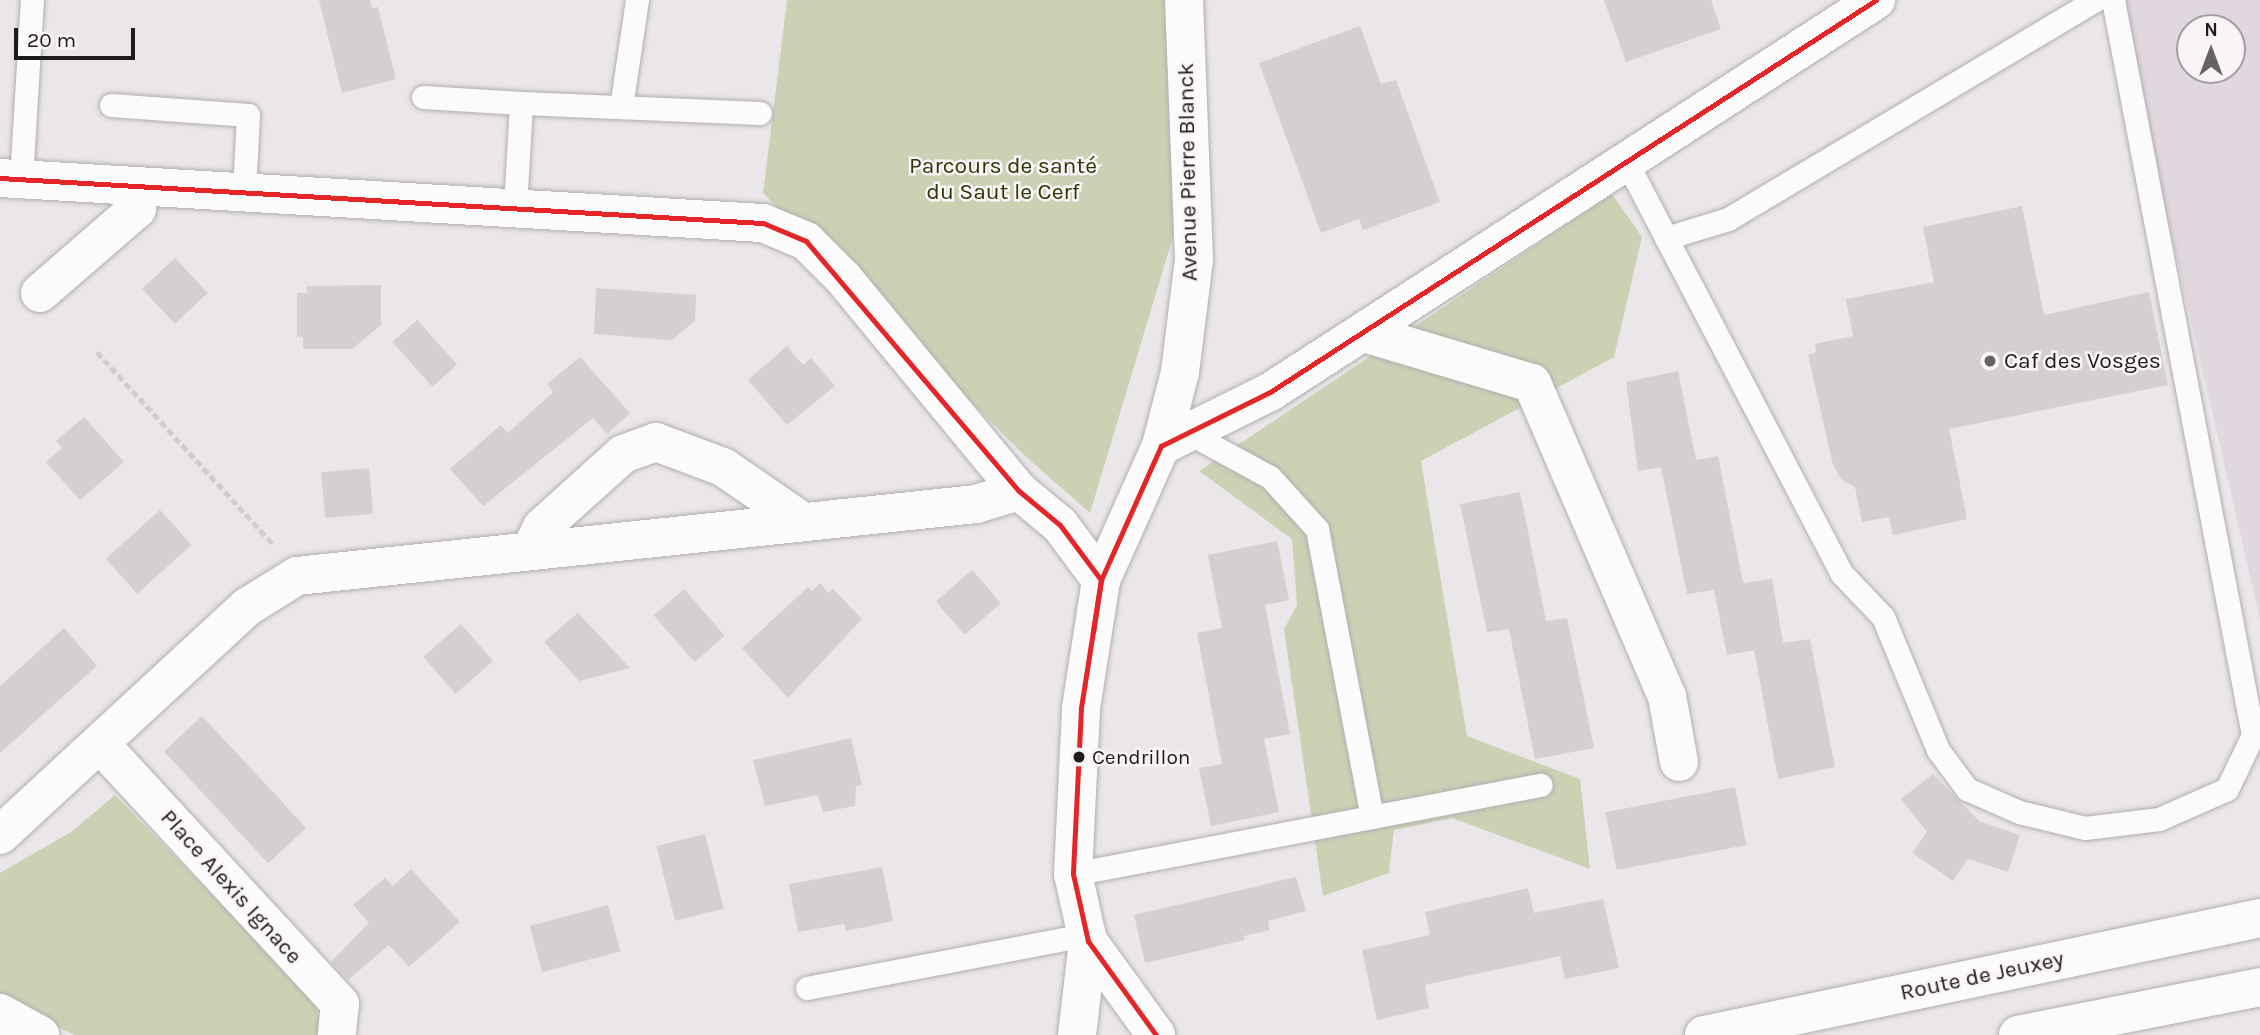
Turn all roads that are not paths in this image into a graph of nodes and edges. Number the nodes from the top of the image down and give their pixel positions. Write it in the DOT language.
graph roads {
  1 [pos="32,0"];
  2 [pos="637,0"];
  3 [pos="1184,0"];
  4 [pos="1876,0"];
  5 [pos="2095,0"];
  6 [pos="2113,0"];
  7 [pos="423,97"];
  8 [pos="521,103"];
  9 [pos="110,105"];
  10 [pos="621,107"];
  11 [pos="760,113"];
  12 [pos="1627,163"];
  13 [pos="11,179"];
  14 [pos="139,186"];
  15 [pos="244,192"];
  16 [pos="515,208"];
  17 [pos="1666,238"];
  18 [pos="40,293"];
  19 [pos="1364,333"];
  20 [pos="1174,439"];
  21 [pos="1019,491"];
  22 [pos="803,522"];
  23 [pos="531,550"];
  24 [pos="1101,580"];
  25 [pos="102,746"];
  26 [pos="1679,762"];
  27 [pos="1541,785"];
  28 [pos="1372,817"];
  29 [pos="0,835"];
  30 [pos="1073,874"];
  31 [pos="2260,918"];
  32 [pos="1087,938"];
  33 [pos="2260,987"];
  34 [pos="807,988"];
  35 [pos="0,1013"];
  36 [pos="2067,1029"];
  37 [pos="40,1035"];
  38 [pos="337,1035"];
  39 [pos="1077,1035"];
  40 [pos="1156,1035"];
  41 [pos="1704,1035"];
  42 [pos="2018,1035"];
  1 -- 13 [label="lane"];
  2 -- 10 [label="lane"];
  3 -- 20 [label="street, Avenue Pierre Blanck"];
  4 -- 12 [label="street"];
  5 -- 17 [label="lane"];
  6 -- 17 [label="lane"];
  7 -- 8 [label="lane"];
  8 -- 10 [label="lane"];
  8 -- 16 [label="lane"];
  9 -- 15 [label="lane"];
  10 -- 11 [label="lane"];
  12 -- 17 [label="lane"];
  12 -- 19 [label="street"];
  13 -- 14 [label="street"];
  14 -- 15 [label="street"];
  14 -- 18 [label="street"];
  15 -- 16 [label="street"];
  16 -- 21 [label="street"];
  19 -- 20 [label="street"];
  19 -- 26 [label="street"];
  20 -- 24 [label="street, Avenue Pierre Blanck"];
  20 -- 28 [label="lane"];
  21 -- 22 [label="street"];
  21 -- 24 [label="street"];
  22 -- 23 [label="street"];
  22 -- 23 [label="street"];
  23 -- 25 [label="street"];
  24 -- 30 [label="street, Avenue Pierre Blanck"];
  25 -- 29 [label="street"];
  25 -- 38 [label="street, Place Alexis Ignace"];
  27 -- 28 [label="lane"];
  28 -- 30 [label="lane"];
  30 -- 32 [label="street, Avenue Pierre Blanck"];
  31 -- 41 [label="street, Route de Jeuxey"];
  32 -- 34 [label="lane"];
  32 -- 39 [label="street"];
  32 -- 40 [label="street"];
  33 -- 36 [label="street"];
  35 -- 37 [label="street"];
  36 -- 42 [label="street"];
}
